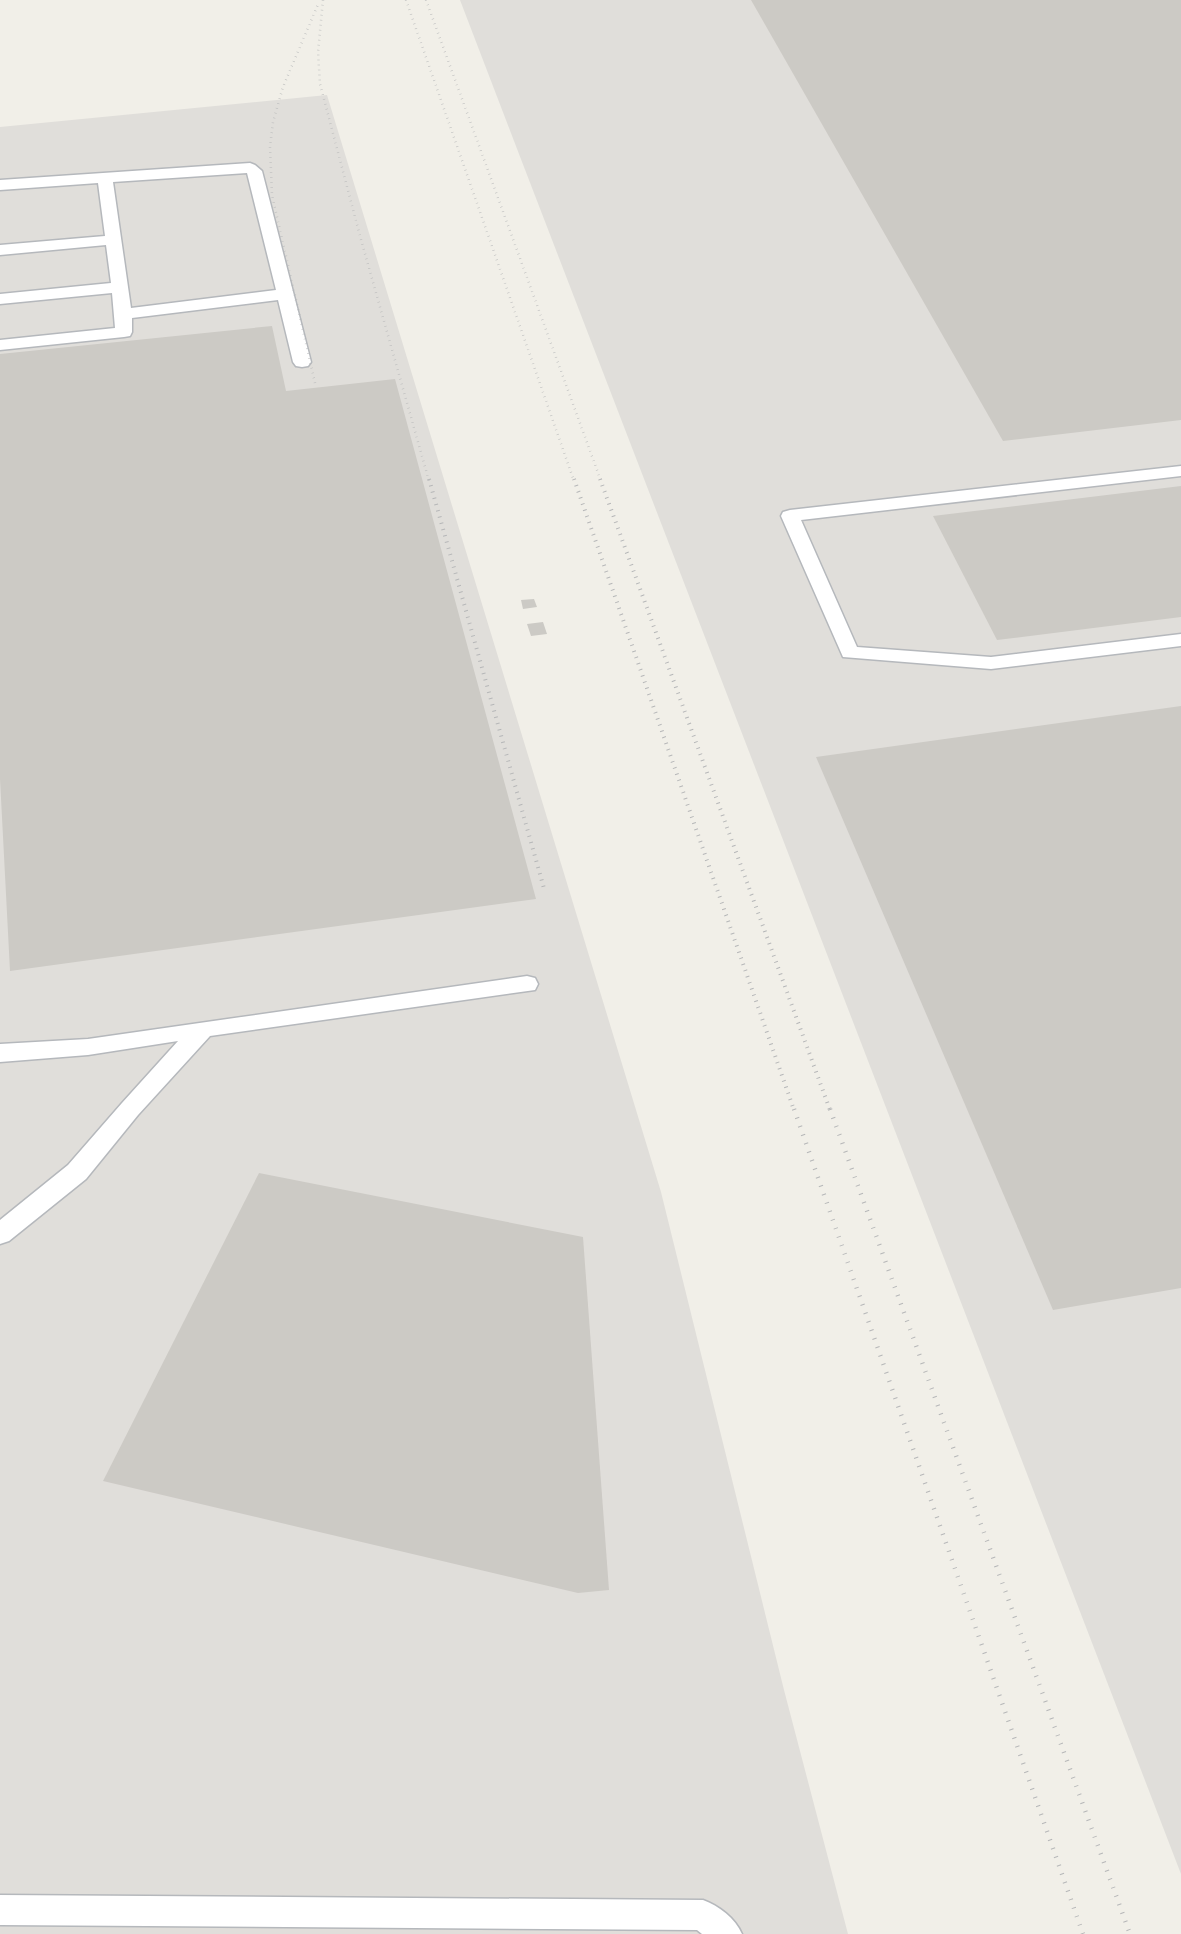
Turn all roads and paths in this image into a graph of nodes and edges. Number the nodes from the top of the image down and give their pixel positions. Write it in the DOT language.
graph roads {
  1 [pos="105,177"];
  2 [pos="0,185"];
  3 [pos="113,240"];
  4 [pos="0,250"];
  5 [pos="119,287"];
  6 [pos="284,294"];
  7 [pos="0,299"];
  8 [pos="122,314"];
  9 [pos="0,345"];
  10 [pos="302,362"];
  11 [pos="1181,471"];
  12 [pos="1181,640"];
  13 [pos="527,984"];
  14 [pos="203,1029"];
  15 [pos="0,1053"];
  16 [pos="0,1234"];
  17 [pos="0,1910"];
  18 [pos="726,1934"];
  1 -- 2 [label="lane"];
  1 -- 3 [label="lane"];
  1 -- 6 [label="lane"];
  3 -- 4 [label="lane"];
  3 -- 5 [label="lane"];
  5 -- 7 [label="lane"];
  5 -- 8 [label="lane"];
  6 -- 8 [label="lane"];
  6 -- 10 [label="lane"];
  8 -- 9 [label="lane"];
  11 -- 12 [label="lane"];
  13 -- 14 [label="lane"];
  14 -- 15 [label="lane"];
  14 -- 16 [label="lane"];
  17 -- 18 [label="lane"];
}
